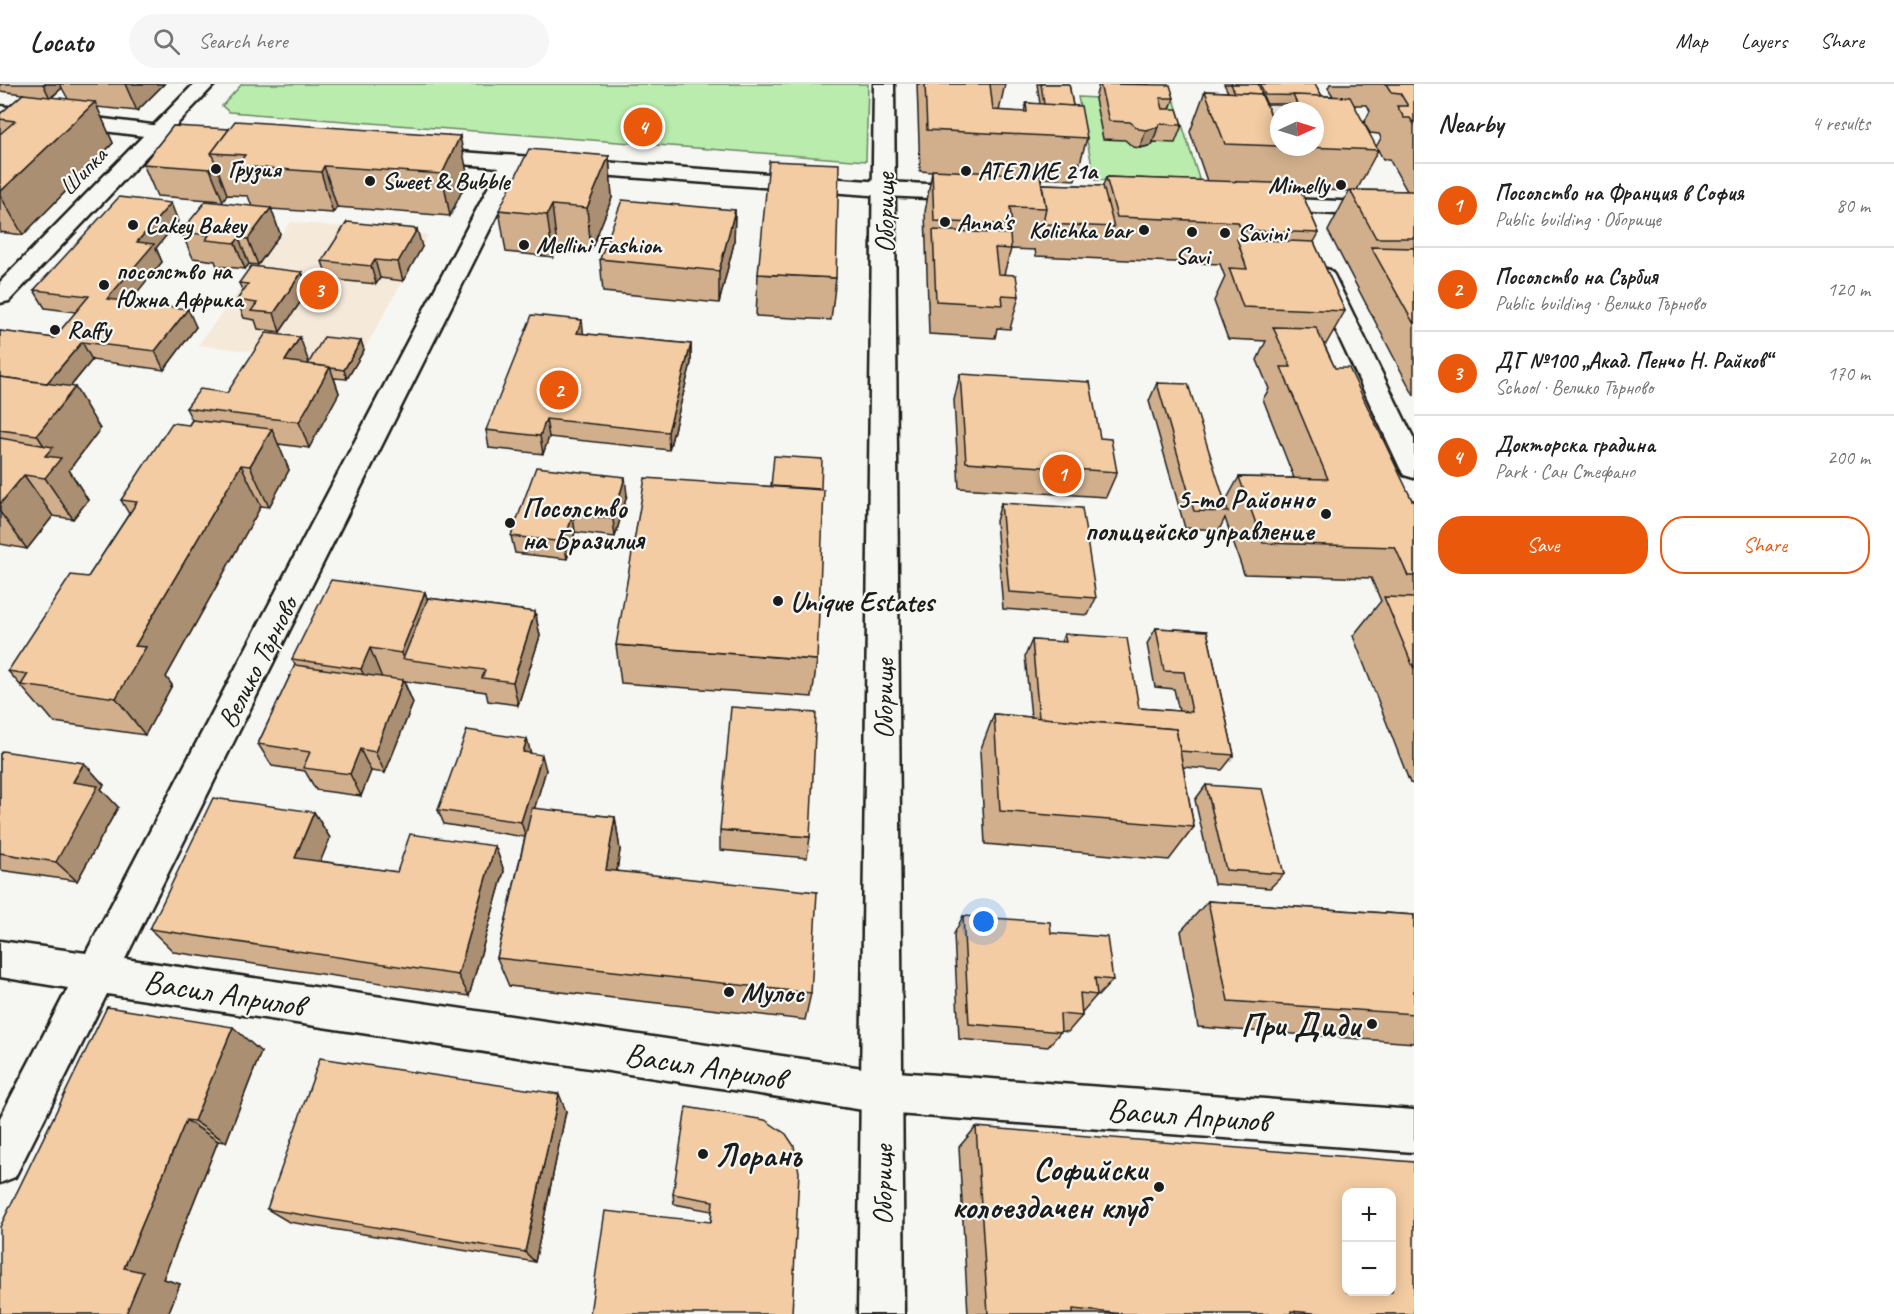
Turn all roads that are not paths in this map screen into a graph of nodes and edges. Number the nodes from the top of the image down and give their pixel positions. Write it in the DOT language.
graph roads {
  1 [pos="205,84"];
  2 [pos="884,84"];
  3 [pos="0,112"];
  4 [pos="158,133"];
  5 [pos="211,138"];
  6 [pos="404,154"];
  7 [pos="513,162"];
  8 [pos="883,189"];
  9 [pos="991,194"];
  10 [pos="1242,204"];
  11 [pos="1414,211"];
  12 [pos="1314,258"];
  13 [pos="0,296"];
  14 [pos="1414,468"];
  15 [pos="0,959"];
  16 [pos="98,973"];
  17 [pos="883,1092"];
  18 [pos="1414,1131"];
  19 [pos="0,1162"];
  20 [pos="881,1314"];
  1 -- 4 [label="street, Шипка"];
  2 -- 8 [label="street, Оборище"];
  3 -- 4 [label="street"];
  4 -- 5 [label="street"];
  4 -- 13 [label="street, Шипка"];
  6 -- 7 [label="street"];
  7 -- 8 [label="street"];
  7 -- 16 [label="street, Велико Търново"];
  8 -- 9 [label="street"];
  8 -- 17 [label="street, Оборище"];
  10 -- 11 [label="street"];
  12 -- 14 [label="street"];
  15 -- 16 [label="street, Васил Априлов"];
  16 -- 17 [label="street, Васил Априлов"];
  16 -- 19 [label="street, Велико Търново"];
  17 -- 18 [label="street, Васил Априлов"];
  17 -- 20 [label="street, Оборище"];
}
